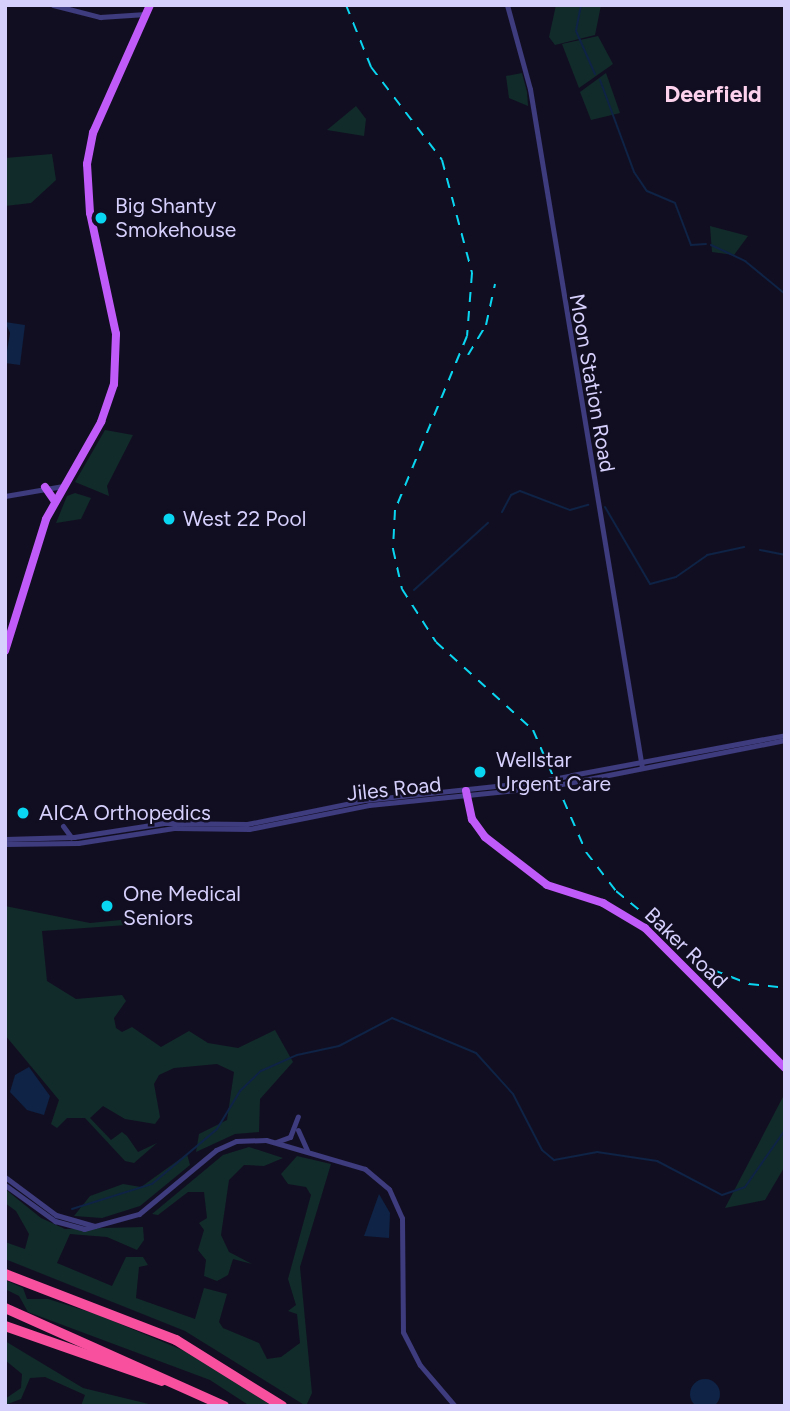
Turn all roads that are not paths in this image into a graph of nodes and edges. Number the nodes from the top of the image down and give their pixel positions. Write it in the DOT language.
graph roads {
  1 [pos="53,5"];
  2 [pos="150,5"];
  3 [pos="507,5"];
  4 [pos="146,14"];
  5 [pos="63,486"];
  6 [pos="45,487"];
  7 [pos="5,496"];
  8 [pos="54,502"];
  9 [pos="5,651"];
  10 [pos="785,735"];
  11 [pos="785,740"];
  12 [pos="642,764"];
  13 [pos="467,794"];
  14 [pos="63,826"];
  15 [pos="74,838"];
  16 [pos="5,839"];
  17 [pos="5,844"];
  18 [pos="785,1068"];
  19 [pos="298,1116"];
  20 [pos="298,1130"];
  21 [pos="273,1142"];
  22 [pos="309,1153"];
  23 [pos="5,1177"];
  24 [pos="5,1185"];
  25 [pos="94,1226"];
  26 [pos="5,1268"];
  27 [pos="5,1274"];
  28 [pos="50,1291"];
  29 [pos="5,1308"];
  30 [pos="5,1314"];
  31 [pos="5,1325"];
  32 [pos="162,1381"];
  33 [pos="211,1406"];
  34 [pos="224,1406"];
  35 [pos="282,1406"];
  36 [pos="455,1406"];
  1 -- 4 [label="street"];
  2 -- 4 [label="main road"];
  3 -- 12 [label="street, Moon Station Road"];
  4 -- 5 [label="main road"];
  5 -- 6 [label="street"];
  5 -- 8 [label="main road"];
  6 -- 7 [label="street"];
  6 -- 8 [label="main road"];
  8 -- 9 [label="main road"];
  10 -- 12 [label="street, Jiles Road"];
  11 -- 12 [label="street, Jiles Road"];
  12 -- 13 [label="street, Jiles Road, bridge"];
  13 -- 15 [label="street, Jiles Road"];
  13 -- 17 [label="street, Jiles Road"];
  13 -- 18 [label="main road, Baker Road"];
  14 -- 15 [label="street"];
  15 -- 16 [label="street, Jiles Road"];
  19 -- 21 [label="street"];
  20 -- 22 [label="street"];
  21 -- 22 [label="street"];
  21 -- 25 [label="street"];
  22 -- 36 [label="street"];
  23 -- 25 [label="street"];
  24 -- 25 [label="street"];
  26 -- 28 [label="highway"];
  27 -- 28 [label="highway"];
  28 -- 35 [label="highway"];
  29 -- 34 [label="highway"];
  30 -- 32 [label="highway"];
  31 -- 32 [label="highway"];
  32 -- 33 [label="highway"];
}
